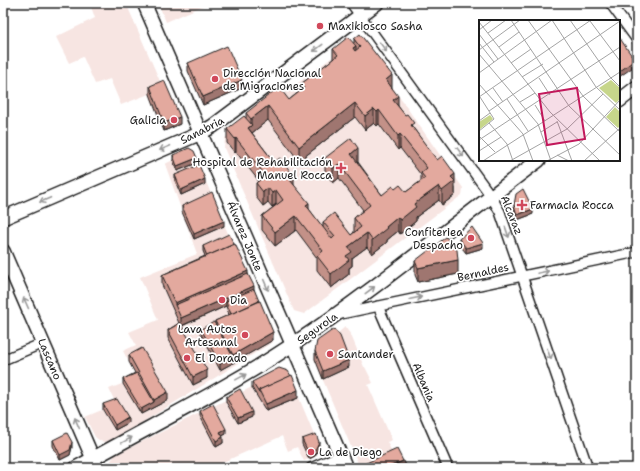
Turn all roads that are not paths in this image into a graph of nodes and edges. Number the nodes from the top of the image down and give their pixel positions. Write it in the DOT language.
graph roads {
  1 [pos="144,3"];
  2 [pos="351,3"];
  3 [pos="377,3"];
  4 [pos="610,3"];
  5 [pos="360,16"];
  6 [pos="637,40"];
  7 [pos="637,87"];
  8 [pos="620,100"];
  9 [pos="201,133"];
  10 [pos="538,161"];
  11 [pos="492,196"];
  12 [pos="3,218"];
  13 [pos="3,251"];
  14 [pos="637,252"];
  15 [pos="522,276"];
  16 [pos="378,306"];
  17 [pos="334,315"];
  18 [pos="43,343"];
  19 [pos="292,345"];
  20 [pos="3,360"];
  21 [pos="341,455"];
  22 [pos="95,463"];
  23 [pos="76,468"];
  24 [pos="311,468"];
  25 [pos="346,468"];
  26 [pos="448,468"];
  27 [pos="588,468"];
  1 -- 9 [label="street, Álvarez Jonte"];
  2 -- 5 [label="street, Alcaraz"];
  3 -- 5 [label="street, Sanabria"];
  4 -- 6 [label="street"];
  5 -- 9 [label="street, Sanabria, one-way"];
  5 -- 11 [label="street, Alcaraz, one-way"];
  7 -- 8 [label="street"];
  9 -- 12 [label="street, Sanabria, one-way"];
  9 -- 19 [label="street, Álvarez Jonte, one-way"];
  10 -- 11 [label="street, Segurola"];
  11 -- 15 [label="street, Alcaraz, one-way"];
  17 -- 11 [label="street, Segurola, one-way"];
  18 -- 13 [label="street, Lascano, one-way"];
  15 -- 14 [label="street, Bernaldes, one-way"];
  16 -- 15 [label="street, Bernaldes, one-way"];
  15 -- 27 [label="street, Alcaraz, one-way"];
  16 -- 17 [label="street, Bernaldes"];
  16 -- 26 [label="street, Albania"];
  17 -- 19 [label="street, Segurola"];
  18 -- 20 [label="street"];
  22 -- 18 [label="street, Lascano, one-way"];
  19 -- 21 [label="street, Álvarez Jonte"];
  22 -- 19 [label="street, Segurola, one-way"];
  21 -- 24 [label="street"];
  21 -- 25 [label="street, Álvarez Jonte"];
  22 -- 23 [label="street, Segurola"];
}
